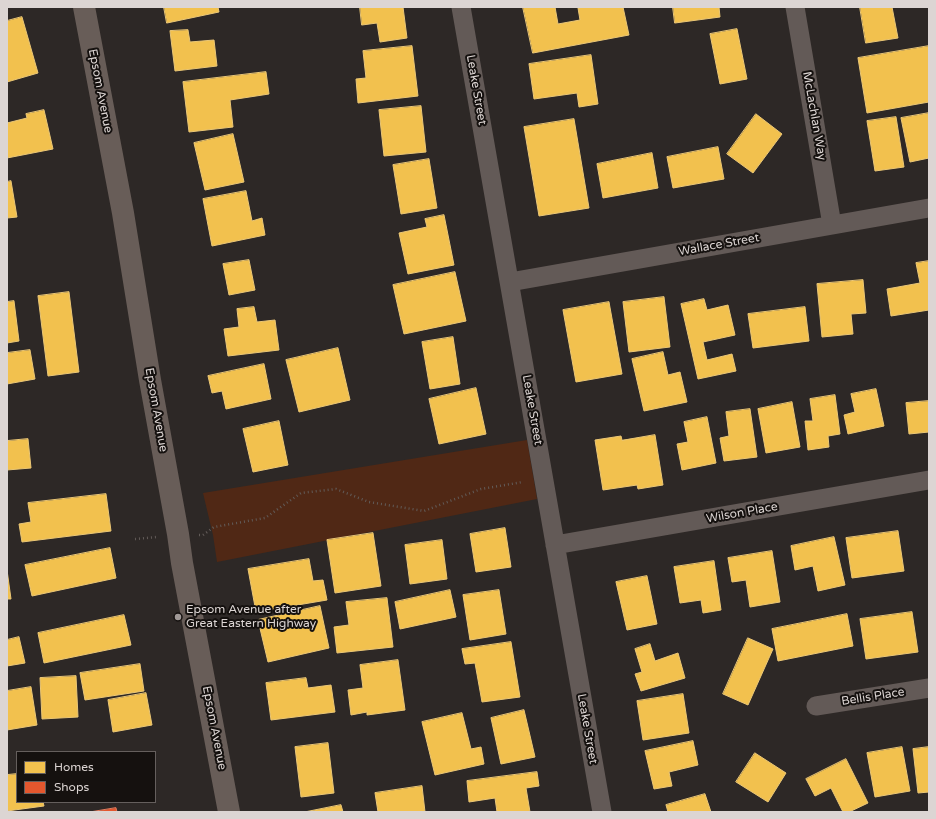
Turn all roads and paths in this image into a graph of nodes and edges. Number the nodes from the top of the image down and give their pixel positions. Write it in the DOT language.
graph roads {
  1 [pos="84,7"];
  2 [pos="461,7"];
  3 [pos="795,7"];
  4 [pos="929,208"];
  5 [pos="832,225"];
  6 [pos="510,282"];
  7 [pos="544,479"];
  8 [pos="929,480"];
  9 [pos="178,534"];
  10 [pos="135,539"];
  11 [pos="555,545"];
  12 [pos="929,688"];
  13 [pos="816,706"];
  14 [pos="230,812"];
  15 [pos="602,812"];
  1 -- 9 [label="street, Epsom Avenue"];
  2 -- 6 [label="street, Leake Street"];
  3 -- 5 [label="street, McLachlan Way"];
  4 -- 5 [label="street, Wallace Street"];
  5 -- 6 [label="street, Wallace Street"];
  6 -- 7 [label="street, Leake Street"];
  7 -- 9 [label="path"];
  7 -- 11 [label="street, Leake Street"];
  8 -- 11 [label="street, Wilson Place"];
  9 -- 10 [label="path"];
  9 -- 14 [label="street, Epsom Avenue"];
  11 -- 15 [label="street, Leake Street"];
  12 -- 13 [label="street, Bellis Place"];
}
